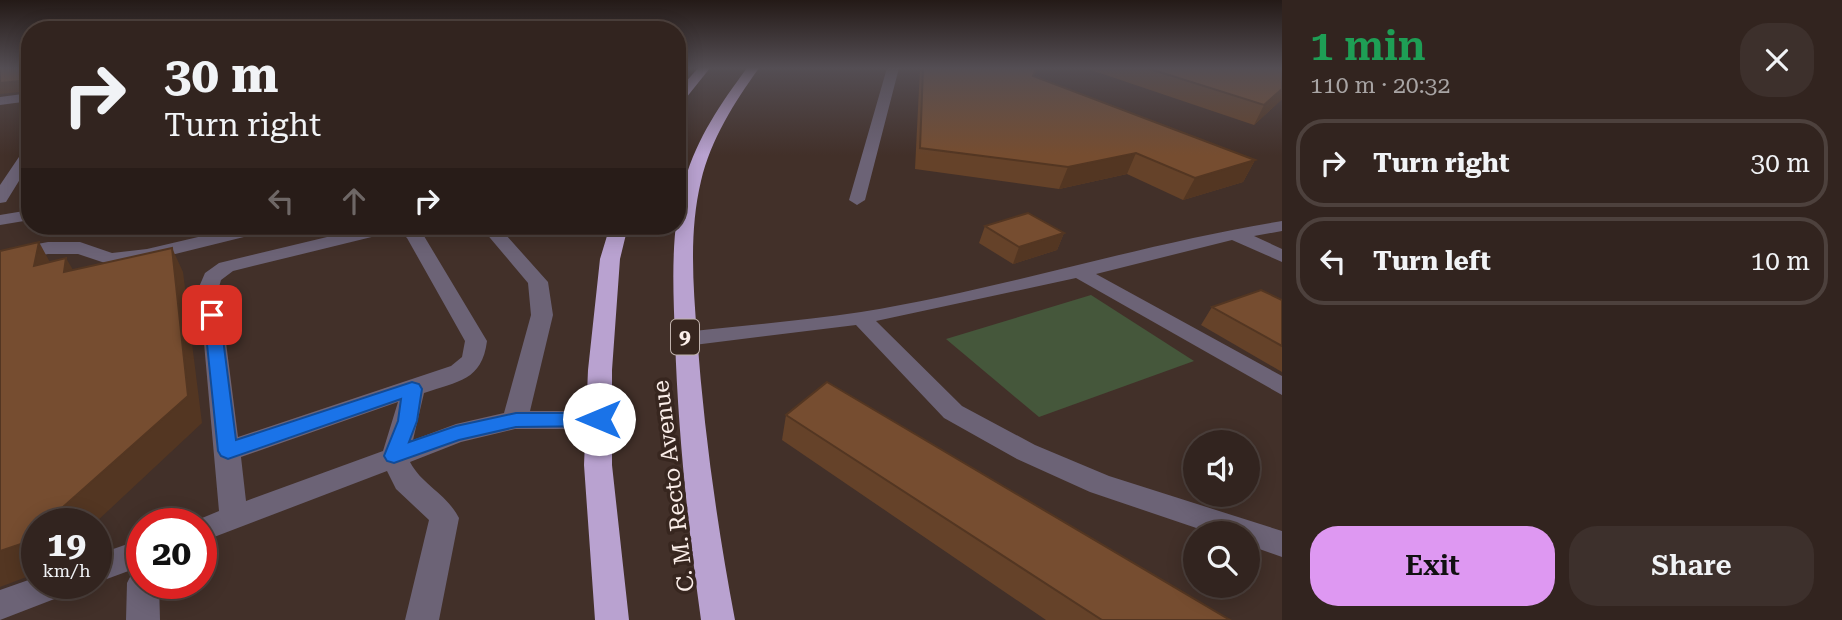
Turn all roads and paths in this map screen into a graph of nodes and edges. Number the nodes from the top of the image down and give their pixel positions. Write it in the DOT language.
graph roads {
  1 [pos="733,97"];
  2 [pos="885,97"];
  3 [pos="21,98"];
  4 [pos="0,101"];
  5 [pos="21,165"];
  6 [pos="0,198"];
  7 [pos="857,200"];
  8 [pos="21,216"];
  9 [pos="0,220"];
  10 [pos="1282,226"];
  11 [pos="1234,234"];
  12 [pos="229,235"];
  13 [pos="355,235"];
  14 [pos="415,235"];
  15 [pos="497,235"];
  16 [pos="617,235"];
  17 [pos="1282,256"];
  18 [pos="0,257"];
  19 [pos="1079,272"];
  20 [pos="861,318"];
  21 [pos="685,339"];
  22 [pos="1282,387"];
  23 [pos="412,389"];
  24 [pos="599,419"];
  25 [pos="516,420"];
  26 [pos="228,451"];
  27 [pos="394,456"];
  28 [pos="234,518"];
  29 [pos="217,524"];
  30 [pos="1282,544"];
  31 [pos="21,597"];
  32 [pos="144,599"];
  33 [pos="0,605"];
  34 [pos="143,620"];
  35 [pos="422,620"];
  36 [pos="612,620"];
  37 [pos="718,620"];
  1 -- 21 [label="highway, C. M. Recto Avenue / 9"];
  2 -- 7 [label="street"];
  3 -- 4 [label="street"];
  5 -- 6 [label="street"];
  8 -- 9 [label="street"];
  10 -- 11 [label="street"];
  11 -- 17 [label="street"];
  11 -- 19 [label="street"];
  12 -- 18 [label="street"];
  13 -- 26 [label="street"];
  14 -- 23 [label="street"];
  15 -- 25 [label="street"];
  16 -- 24 [label="highway"];
  19 -- 20 [label="street"];
  19 -- 22 [label="street"];
  20 -- 21 [label="street"];
  20 -- 30 [label="street"];
  21 -- 37 [label="highway, C. M. Recto Avenue / 9"];
  23 -- 26 [label="street"];
  23 -- 27 [label="street"];
  24 -- 25 [label="street"];
  24 -- 36 [label="highway"];
  25 -- 27 [label="street"];
  26 -- 28 [label="street"];
  27 -- 28 [label="street"];
  27 -- 35 [label="street"];
  28 -- 29 [label="street"];
  31 -- 33 [label="street"];
  32 -- 34 [label="street"];
}
